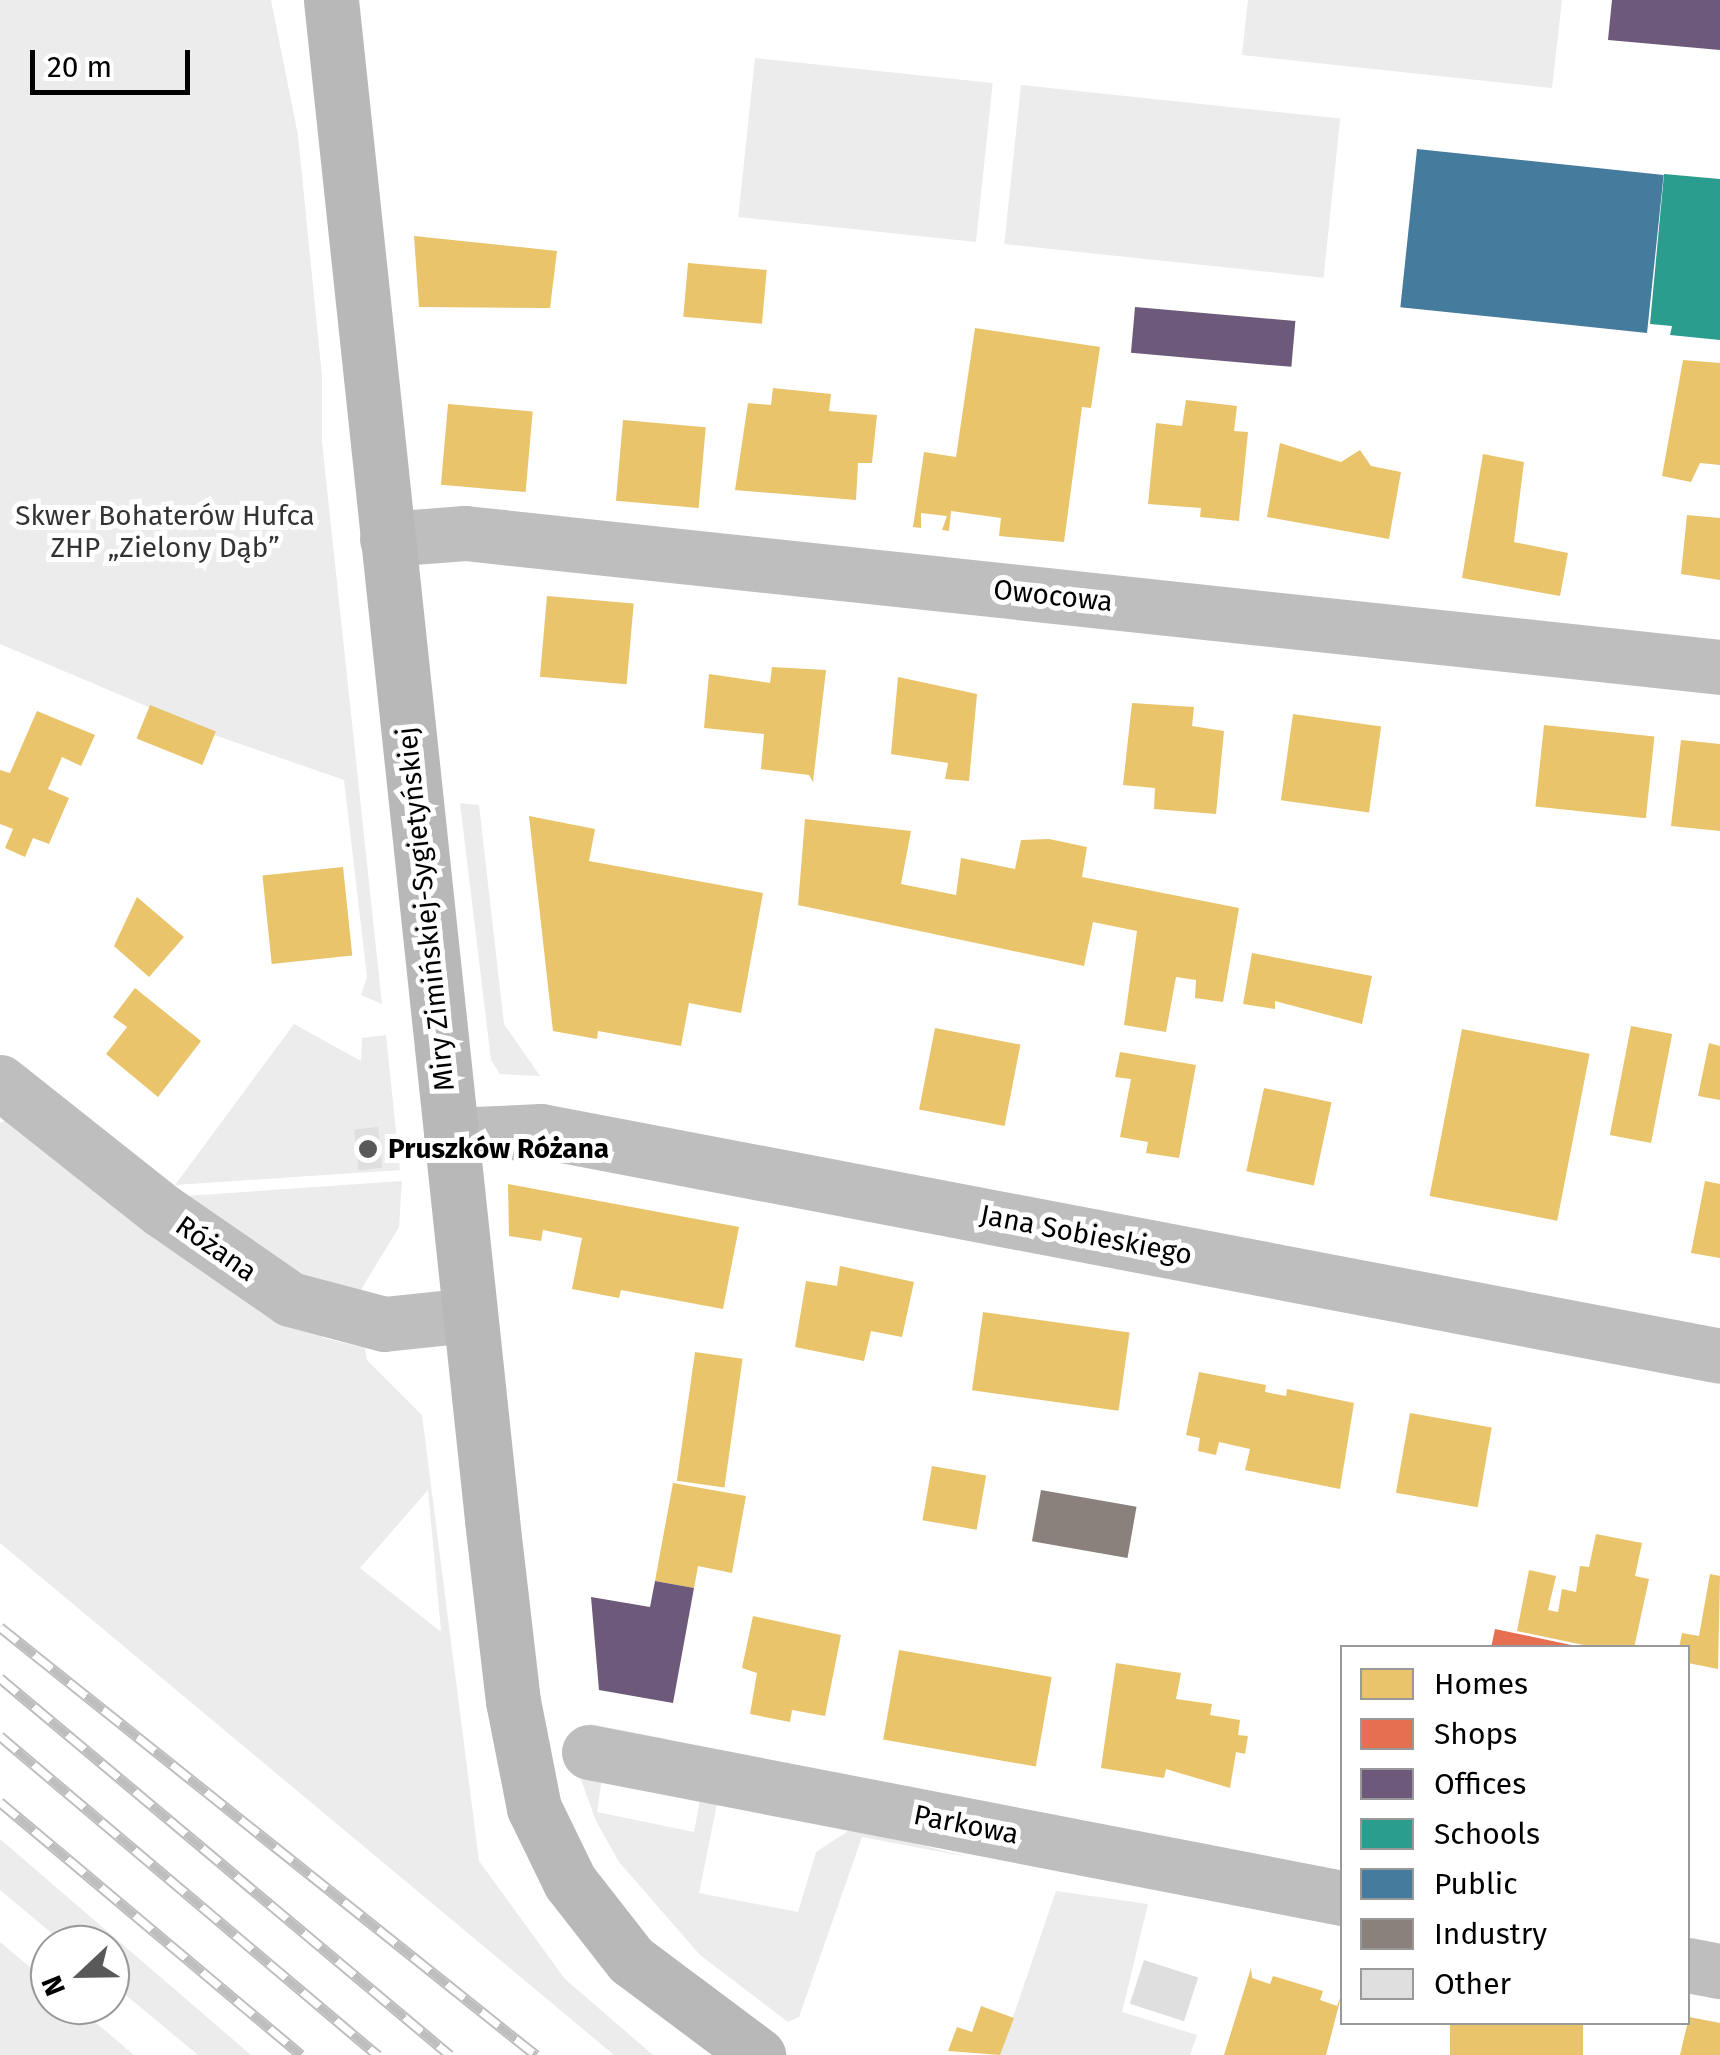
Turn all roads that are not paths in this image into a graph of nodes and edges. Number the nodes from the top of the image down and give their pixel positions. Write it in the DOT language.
graph roads {
  1 [pos="311,0"];
  2 [pos="332,0"];
  3 [pos="341,116"];
  4 [pos="386,539"];
  5 [pos="1720,667"];
  6 [pos="0,1082"];
  7 [pos="451,1134"];
  8 [pos="470,1315"];
  9 [pos="1720,1356"];
  10 [pos="589,1752"];
  11 [pos="1340,1898"];
  12 [pos="1690,1965"];
  13 [pos="1720,1971"];
  14 [pos="758,2055"];
  1 -- 3 [label="street, Miry Zimińskiej-Sygietyńskiej"];
  2 -- 3 [label="street, Miry Zimińskiej-Sygietyńskiej"];
  3 -- 4 [label="street, Miry Zimińskiej-Sygietyńskiej"];
  4 -- 5 [label="street, Owocowa"];
  4 -- 7 [label="street, Miry Zimińskiej-Sygietyńskiej"];
  6 -- 8 [label="street, Różana"];
  7 -- 8 [label="street, Miry Zimińskiej-Sygietyńskiej"];
  7 -- 9 [label="street, Jana Sobieskiego"];
  8 -- 14 [label="street, Miry Zimińskiej-Sygietyńskiej"];
  10 -- 11 [label="street, Parkowa"];
  12 -- 13 [label="street"];
}
